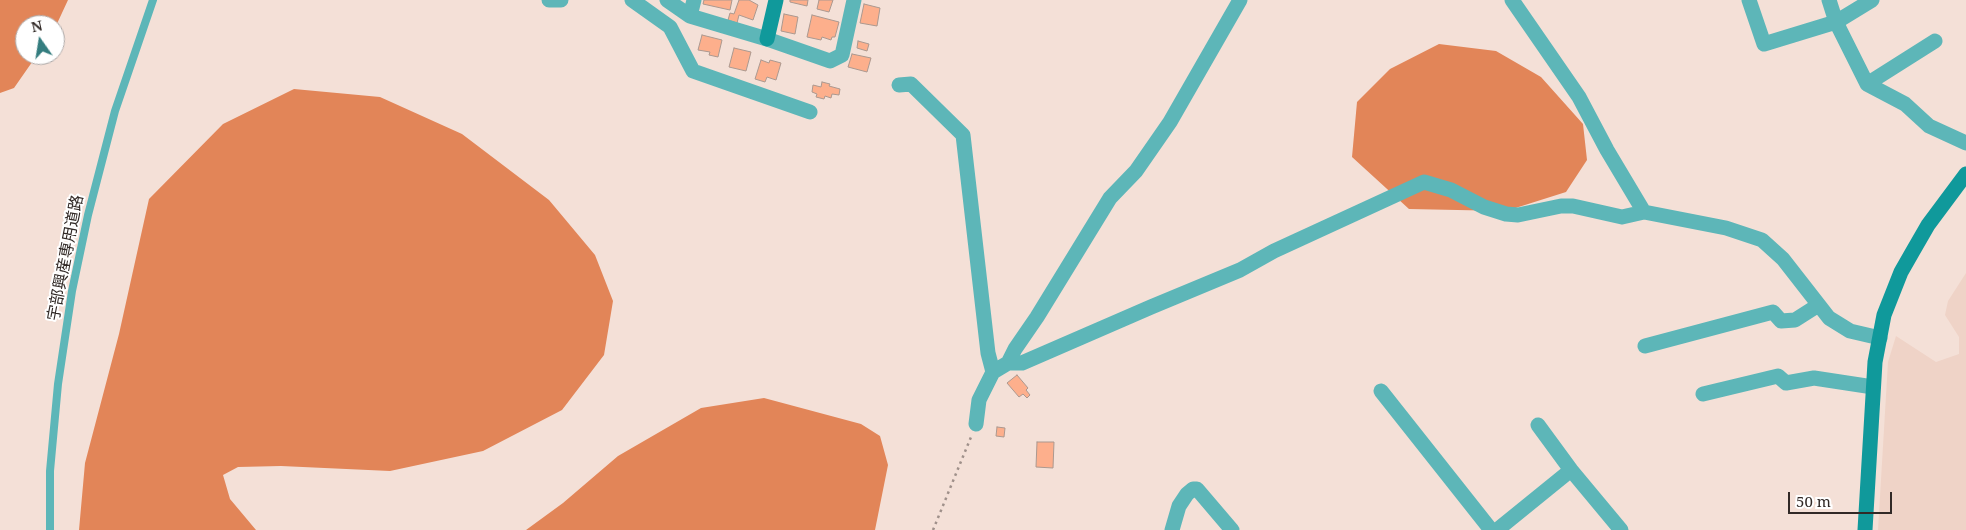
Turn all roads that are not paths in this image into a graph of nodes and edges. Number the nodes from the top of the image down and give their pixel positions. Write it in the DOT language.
graph roads {
  1 [pos="153,0"];
  2 [pos="549,0"];
  3 [pos="561,0"];
  4 [pos="632,0"];
  5 [pos="667,0"];
  6 [pos="694,0"];
  7 [pos="776,0"];
  8 [pos="854,0"];
  9 [pos="1240,0"];
  10 [pos="1512,0"];
  11 [pos="1749,0"];
  12 [pos="1828,0"];
  13 [pos="1872,0"];
  14 [pos="690,16"];
  15 [pos="1836,22"];
  16 [pos="767,39"];
  17 [pos="1935,41"];
  18 [pos="900,84"];
  19 [pos="1866,84"];
  20 [pos="810,112"];
  21 [pos="1966,143"];
  22 [pos="1966,174"];
  23 [pos="1644,212"];
  24 [pos="1817,306"];
  25 [pos="1880,338"];
  26 [pos="1645,346"];
  27 [pos="1008,363"];
  28 [pos="993,372"];
  29 [pos="1873,387"];
  30 [pos="1381,391"];
  31 [pos="1703,394"];
  32 [pos="976,424"];
  33 [pos="1538,425"];
  34 [pos="1571,470"];
  35 [pos="50,530"];
  36 [pos="1172,530"];
  37 [pos="1232,530"];
  38 [pos="1491,530"];
  39 [pos="1497,530"];
  40 [pos="1620,530"];
  41 [pos="1865,530"];
  1 -- 35 [label="lane, 宇部興産専用道路"];
  2 -- 3 [label="street"];
  4 -- 20 [label="street"];
  5 -- 14 [label="street"];
  6 -- 14 [label="street"];
  7 -- 16 [label="street"];
  8 -- 16 [label="street"];
  9 -- 27 [label="street"];
  10 -- 23 [label="street"];
  11 -- 15 [label="street"];
  12 -- 15 [label="street"];
  13 -- 15 [label="street"];
  14 -- 16 [label="street"];
  15 -- 19 [label="street"];
  17 -- 19 [label="street"];
  18 -- 28 [label="street"];
  19 -- 21 [label="street"];
  22 -- 25 [label="street"];
  23 -- 24 [label="street"];
  23 -- 27 [label="street"];
  24 -- 25 [label="street"];
  24 -- 26 [label="street"];
  25 -- 29 [label="street"];
  27 -- 28 [label="street"];
  28 -- 32 [label="street"];
  29 -- 31 [label="street"];
  29 -- 41 [label="street"];
  30 -- 38 [label="street"];
  33 -- 34 [label="street"];
  34 -- 39 [label="street"];
  34 -- 40 [label="street"];
  36 -- 37 [label="street"];
}
